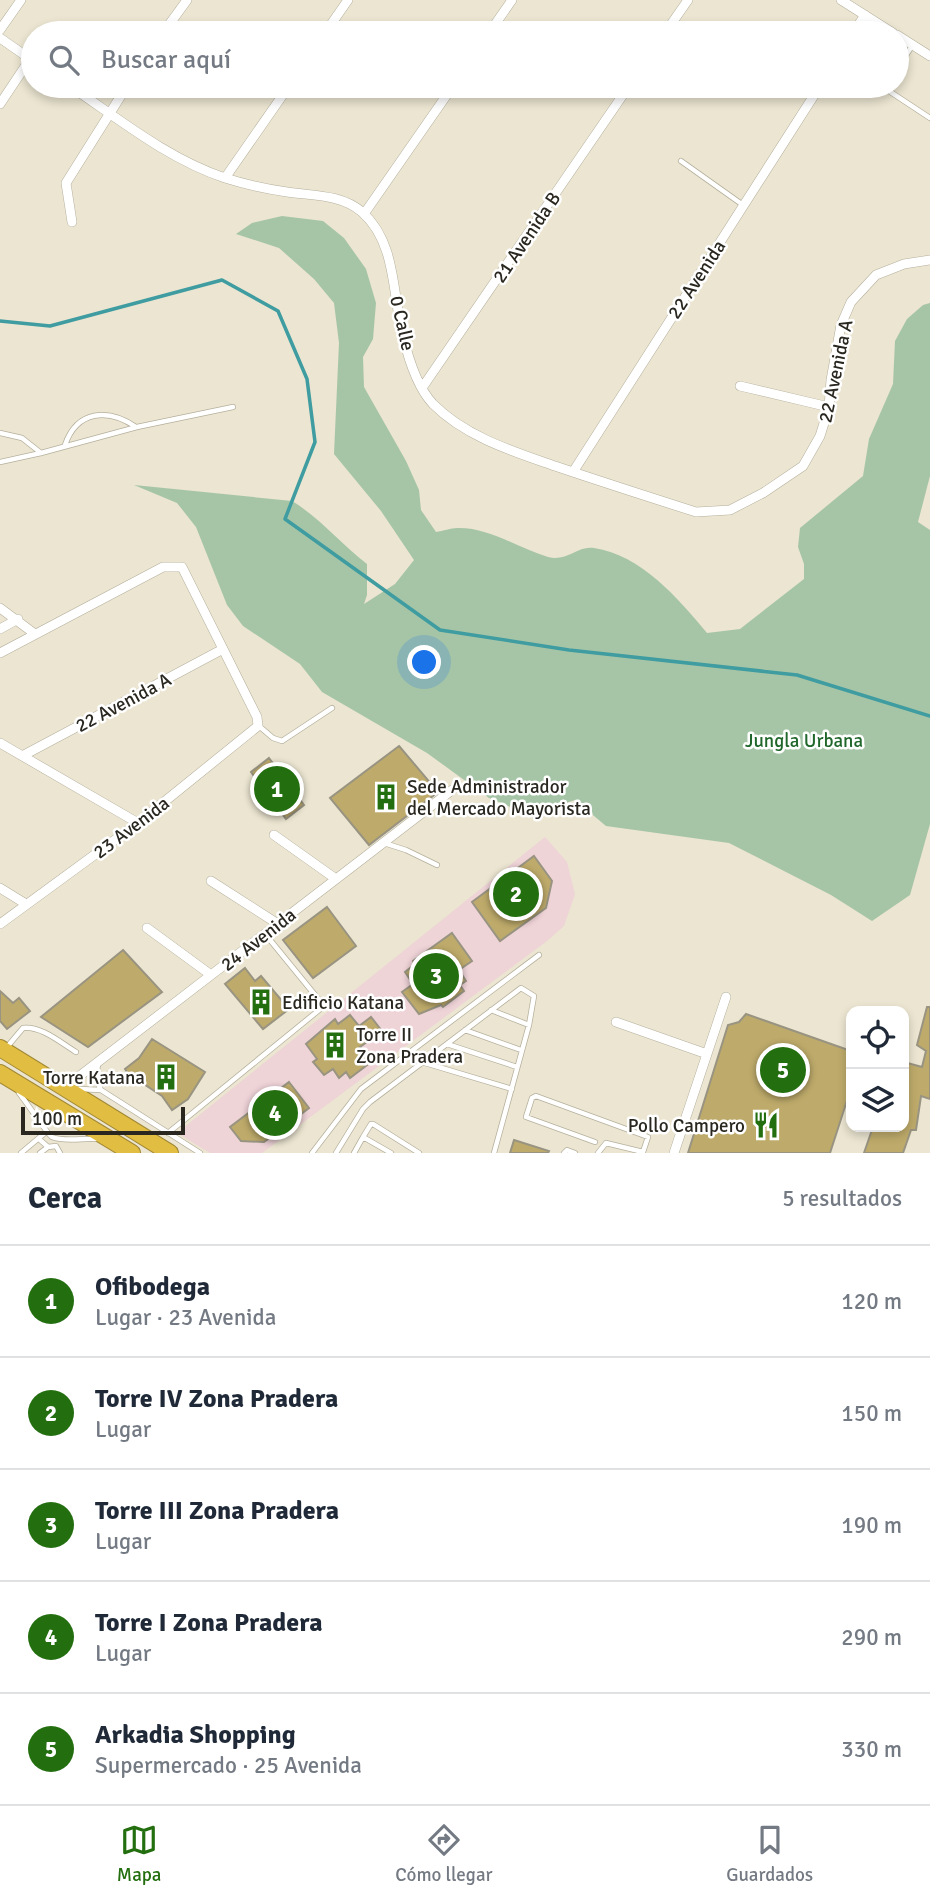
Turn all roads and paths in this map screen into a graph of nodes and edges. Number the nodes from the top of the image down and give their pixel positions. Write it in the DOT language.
graph roads {
  1 [pos="21,0"];
  2 [pos="187,0"];
  3 [pos="348,0"];
  4 [pos="512,0"];
  5 [pos="688,0"];
  6 [pos="841,0"];
  7 [pos="865,15"];
  8 [pos="172,21"];
  9 [pos="333,21"];
  10 [pos="497,21"];
  11 [pos="673,21"];
  12 [pos="861,21"];
  13 [pos="874,21"];
  14 [pos="0,30"];
  15 [pos="0,38"];
  16 [pos="909,43"];
  17 [pos="913,45"];
  18 [pos="909,51"];
  19 [pos="21,52"];
  20 [pos="930,56"];
  21 [pos="21,75"];
  22 [pos="88,98"];
  23 [pos="118,98"];
  24 [pos="281,98"];
  25 [pos="445,98"];
  26 [pos="621,98"];
  27 [pos="812,98"];
  28 [pos="900,98"];
  29 [pos="0,104"];
  30 [pos="108,112"];
  31 [pos="930,118"];
  32 [pos="681,161"];
  33 [pos="225,178"];
  34 [pos="744,205"];
  35 [pos="364,214"];
  36 [pos="72,222"];
  37 [pos="930,260"];
  38 [pos="740,386"];
  39 [pos="422,388"];
  40 [pos="233,407"];
  41 [pos="830,407"];
  42 [pos="137,427"];
  43 [pos="0,433"];
  44 [pos="64,446"];
  45 [pos="41,453"];
  46 [pos="0,461"];
  47 [pos="573,472"];
  48 [pos="763,493"];
  49 [pos="0,608"];
  50 [pos="18,620"];
  51 [pos="0,629"];
  52 [pos="35,634"];
  53 [pos="223,649"];
  54 [pos="0,653"];
  55 [pos="332,708"];
  56 [pos="258,726"];
  57 [pos="0,743"];
  58 [pos="23,755"];
  59 [pos="452,790"];
  60 [pos="138,823"];
  61 [pos="274,835"];
  62 [pos="383,843"];
  63 [pos="437,865"];
  64 [pos="336,879"];
  65 [pos="211,881"];
  66 [pos="0,888"];
  67 [pos="26,904"];
  68 [pos="0,924"];
  69 [pos="278,924"];
  70 [pos="147,928"];
  71 [pos="265,934"];
  72 [pos="539,955"];
  73 [pos="211,975"];
  74 [pos="726,997"];
  75 [pos="491,1010"];
  76 [pos="616,1022"];
  77 [pos="528,1025"];
  78 [pos="465,1030"];
  79 [pos="447,1044"];
  80 [pos="2,1050"];
  81 [pos="522,1050"];
  82 [pos="76,1052"];
  83 [pos="707,1055"];
  84 [pos="98,1062"];
  85 [pos="425,1062"];
  86 [pos="517,1067"];
  87 [pos="3,1074"];
  88 [pos="64,1088"];
  89 [pos="512,1089"];
  90 [pos="101,1090"];
  91 [pos="46,1132"];
  92 [pos="168,1133"];
  93 [pos="363,1137"];
  94 [pos="39,1139"];
  95 [pos="595,1142"];
  96 [pos="48,1147"];
  97 [pos="121,1148"];
  98 [pos="21,1153"];
  99 [pos="40,1153"];
  100 [pos="60,1153"];
  101 [pos="170,1153"];
  102 [pos="200,1153"];
  103 [pos="312,1153"];
  104 [pos="336,1153"];
  105 [pos="354,1153"];
  106 [pos="391,1153"];
  107 [pos="419,1153"];
  108 [pos="494,1153"];
  109 [pos="564,1153"];
  110 [pos="575,1153"];
  111 [pos="598,1153"];
  112 [pos="674,1153"];
  1 -- 14 [label="street"];
  2 -- 8 [label="street"];
  3 -- 9 [label="street"];
  4 -- 10 [label="street"];
  5 -- 11 [label="street"];
  6 -- 7 [label="street"];
  7 -- 12 [label="street"];
  7 -- 13 [label="street"];
  15 -- 19 [label="street"];
  16 -- 17 [label="street"];
  17 -- 18 [label="lane"];
  17 -- 20 [label="street"];
  21 -- 29 [label="street"];
  22 -- 30 [label="street"];
  23 -- 30 [label="street"];
  24 -- 33 [label="street"];
  25 -- 35 [label="street"];
  26 -- 39 [label="street, 21 Avenida B"];
  27 -- 34 [label="street, 22 Avenida"];
  28 -- 31 [label="lane"];
  30 -- 33 [label="street"];
  30 -- 36 [label="street"];
  32 -- 34 [label="lane"];
  33 -- 35 [label="street"];
  34 -- 47 [label="street, 22 Avenida"];
  35 -- 39 [label="street, 0 Calle"];
  37 -- 41 [label="street, 22 Avenida A"];
  38 -- 41 [label="street"];
  39 -- 47 [label="street, 0 Calle"];
  40 -- 42 [label="lane"];
  41 -- 48 [label="street, 22 Avenida A"];
  42 -- 44 [label="lane"];
  42 -- 44 [label="lane"];
  43 -- 45 [label="lane"];
  44 -- 45 [label="lane"];
  45 -- 46 [label="lane"];
  47 -- 48 [label="street, 0 Calle"];
  49 -- 50 [label="street"];
  50 -- 51 [label="street"];
  50 -- 52 [label="street"];
  52 -- 53 [label="street"];
  52 -- 54 [label="street"];
  53 -- 56 [label="street"];
  53 -- 58 [label="street, 22 Avenida A"];
  55 -- 56 [label="lane"];
  56 -- 60 [label="street, 23 Avenida"];
  57 -- 58 [label="street"];
  58 -- 60 [label="street"];
  59 -- 62 [label="street, 24 Avenida"];
  60 -- 67 [label="street, 23 Avenida"];
  61 -- 64 [label="street"];
  62 -- 63 [label="lane"];
  62 -- 64 [label="street, 24 Avenida"];
  64 -- 69 [label="street, 24 Avenida"];
  65 -- 69 [label="street"];
  66 -- 67 [label="street"];
  67 -- 68 [label="street, 23 Avenida"];
  69 -- 71 [label="street, 24 Avenida"];
  70 -- 73 [label="street"];
  71 -- 73 [label="street, 24 Avenida"];
  71 -- 92 [label="lane"];
  72 -- 103 [label="lane"];
  73 -- 84 [label="street, 24 Avenida"];
  74 -- 83 [label="street"];
  75 -- 77 [label="lane"];
  75 -- 77 [label="lane"];
  75 -- 78 [label="lane"];
  76 -- 83 [label="street"];
  77 -- 81 [label="lane"];
  78 -- 79 [label="lane"];
  78 -- 81 [label="lane"];
  79 -- 85 [label="lane"];
  79 -- 86 [label="lane"];
  80 -- 82 [label="lane"];
  80 -- 88 [label="highway"];
  81 -- 86 [label="lane"];
  83 -- 112 [label="street"];
  84 -- 88 [label="street, 24 Avenida"];
  84 -- 90 [label="lane"];
  85 -- 89 [label="lane"];
  85 -- 104 [label="lane"];
  86 -- 89 [label="lane"];
  87 -- 91 [label="lane"];
  87 -- 97 [label="highway"];
  88 -- 90 [label="lane"];
  88 -- 101 [label="highway"];
  89 -- 108 [label="lane"];
  90 -- 92 [label="lane"];
  91 -- 94 [label="lane"];
  91 -- 97 [label="lane"];
  92 -- 102 [label="lane"];
  93 -- 105 [label="lane"];
  93 -- 106 [label="lane"];
  93 -- 107 [label="lane"];
  94 -- 96 [label="lane"];
  94 -- 98 [label="lane"];
  95 -- 111 [label="lane"];
  96 -- 99 [label="lane"];
  96 -- 100 [label="lane"];
  109 -- 110 [label="lane"];
}
